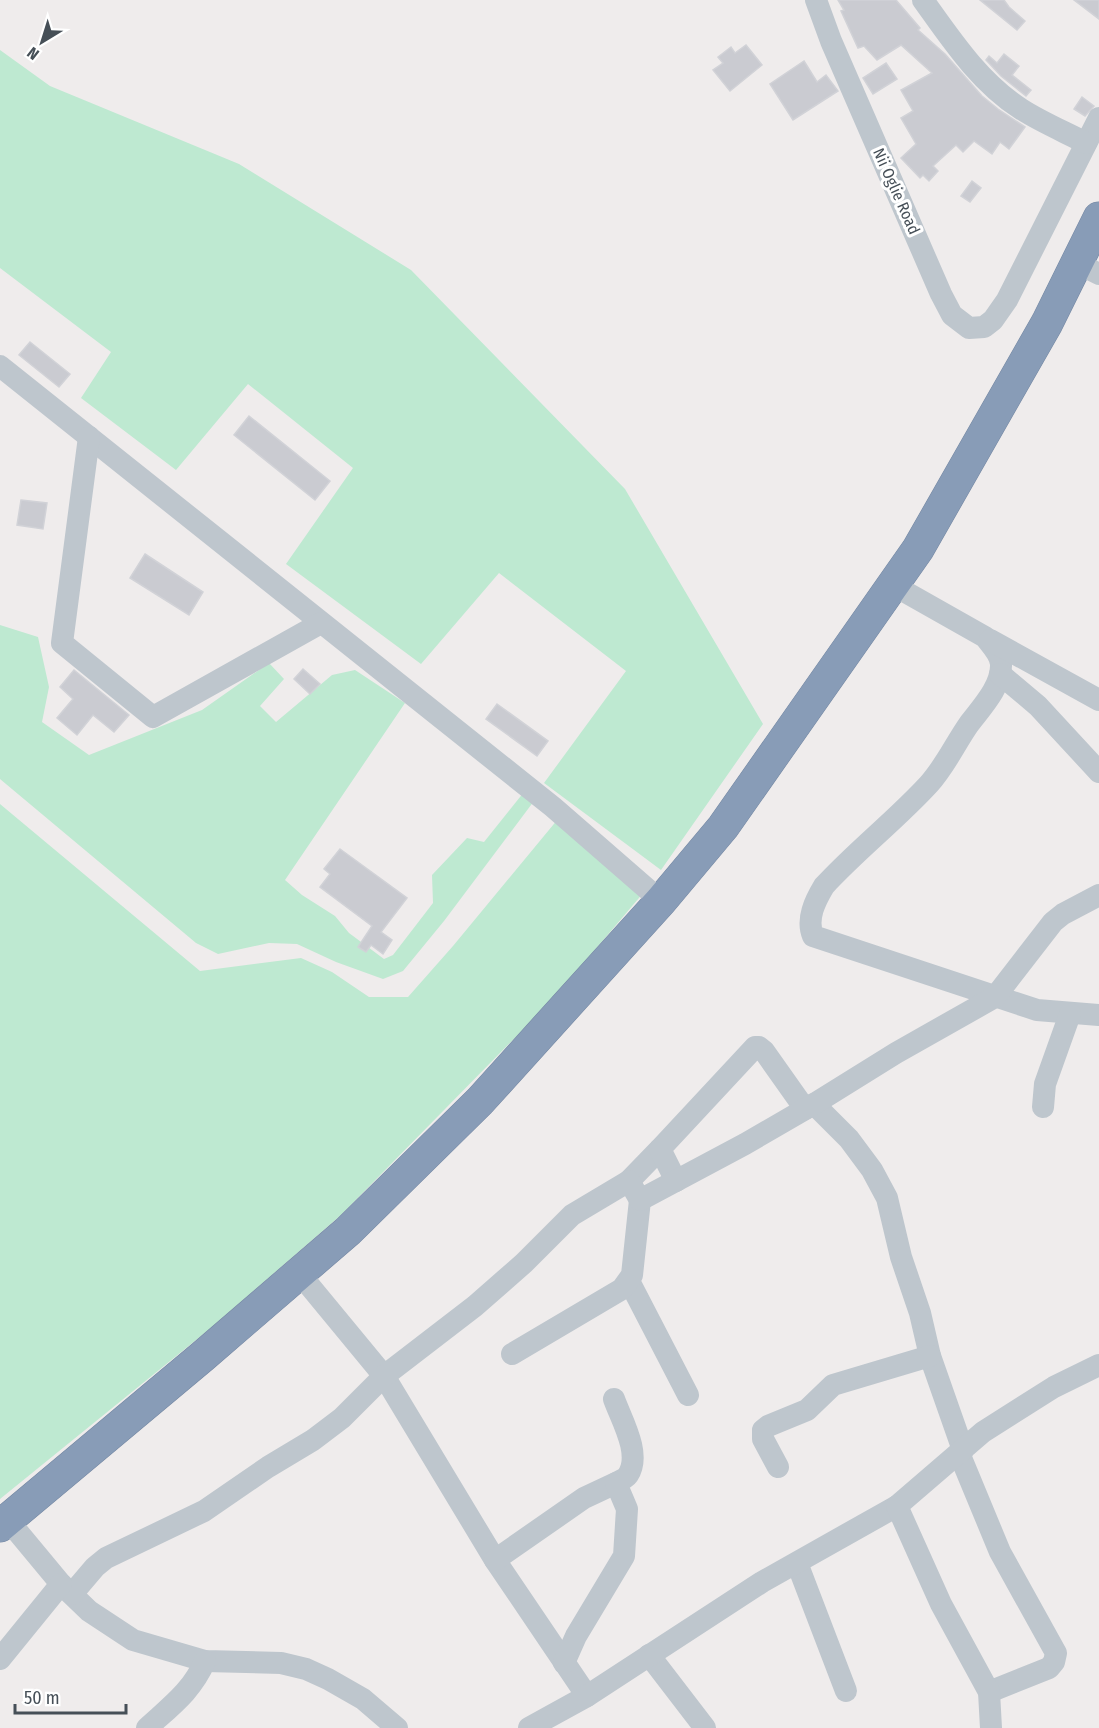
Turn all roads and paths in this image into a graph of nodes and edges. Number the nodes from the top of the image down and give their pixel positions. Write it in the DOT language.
graph roads {
  1 [pos="816,0"];
  2 [pos="923,0"];
  3 [pos="1099,118"];
  4 [pos="1086,143"];
  5 [pos="1099,218"];
  6 [pos="1088,268"];
  7 [pos="0,366"];
  8 [pos="89,437"];
  9 [pos="893,585"];
  10 [pos="321,622"];
  11 [pos="985,637"];
  12 [pos="1000,674"];
  13 [pos="1099,700"];
  14 [pos="1099,771"];
  15 [pos="661,901"];
  16 [pos="1096,902"];
  17 [pos="995,997"];
  18 [pos="1070,1014"];
  19 [pos="1099,1015"];
  20 [pos="810,1107"];
  21 [pos="1043,1107"];
  22 [pos="660,1149"];
  23 [pos="676,1180"];
  24 [pos="635,1191"];
  25 [pos="299,1273"];
  26 [pos="629,1281"];
  27 [pos="512,1354"];
  28 [pos="930,1356"];
  29 [pos="1099,1365"];
  30 [pos="384,1376"];
  31 [pos="688,1395"];
  32 [pos="614,1399"];
  33 [pos="961,1451"];
  34 [pos="778,1467"];
  35 [pos="616,1483"];
  36 [pos="897,1506"];
  37 [pos="4,1522"];
  38 [pos="495,1560"];
  39 [pos="797,1563"];
  40 [pos="66,1589"];
  41 [pos="649,1655"];
  42 [pos="0,1659"];
  43 [pos="205,1661"];
  44 [pos="564,1663"];
  45 [pos="846,1691"];
  46 [pos="989,1692"];
  47 [pos="587,1696"];
  48 [pos="544,1724"];
  49 [pos="147,1728"];
  50 [pos="397,1728"];
  51 [pos="705,1728"];
  52 [pos="991,1728"];
  1 -- 4 [label="street, Nii Oglie Road"];
  2 -- 4 [label="street"];
  3 -- 4 [label="street, Nii Oglie Road"];
  5 -- 6 [label="highway"];
  6 -- 9 [label="highway"];
  7 -- 8 [label="street"];
  8 -- 10 [label="street"];
  8 -- 10 [label="street"];
  9 -- 11 [label="street"];
  9 -- 15 [label="highway"];
  10 -- 15 [label="street"];
  11 -- 12 [label="street"];
  11 -- 13 [label="street"];
  12 -- 14 [label="street"];
  12 -- 17 [label="street"];
  15 -- 25 [label="highway"];
  16 -- 17 [label="street"];
  17 -- 18 [label="street"];
  17 -- 20 [label="street"];
  18 -- 19 [label="street"];
  18 -- 21 [label="street"];
  20 -- 22 [label="street"];
  20 -- 23 [label="street"];
  20 -- 28 [label="street"];
  22 -- 23 [label="street"];
  22 -- 24 [label="street"];
  23 -- 24 [label="street"];
  24 -- 26 [label="street"];
  24 -- 30 [label="street"];
  25 -- 30 [label="street"];
  25 -- 37 [label="highway"];
  26 -- 27 [label="street"];
  26 -- 31 [label="street"];
  28 -- 33 [label="street"];
  28 -- 34 [label="street"];
  29 -- 33 [label="street"];
  30 -- 38 [label="street"];
  30 -- 40 [label="street"];
  32 -- 35 [label="street"];
  33 -- 36 [label="street"];
  33 -- 46 [label="street"];
  35 -- 38 [label="street"];
  35 -- 44 [label="street"];
  36 -- 39 [label="street"];
  36 -- 46 [label="street"];
  37 -- 40 [label="street"];
  38 -- 44 [label="street"];
  39 -- 41 [label="street"];
  39 -- 45 [label="street"];
  40 -- 42 [label="street"];
  40 -- 43 [label="street"];
  41 -- 47 [label="street"];
  41 -- 51 [label="street"];
  43 -- 49 [label="street"];
  43 -- 50 [label="street"];
  44 -- 47 [label="street"];
  46 -- 52 [label="street"];
  47 -- 48 [label="street"];
}
